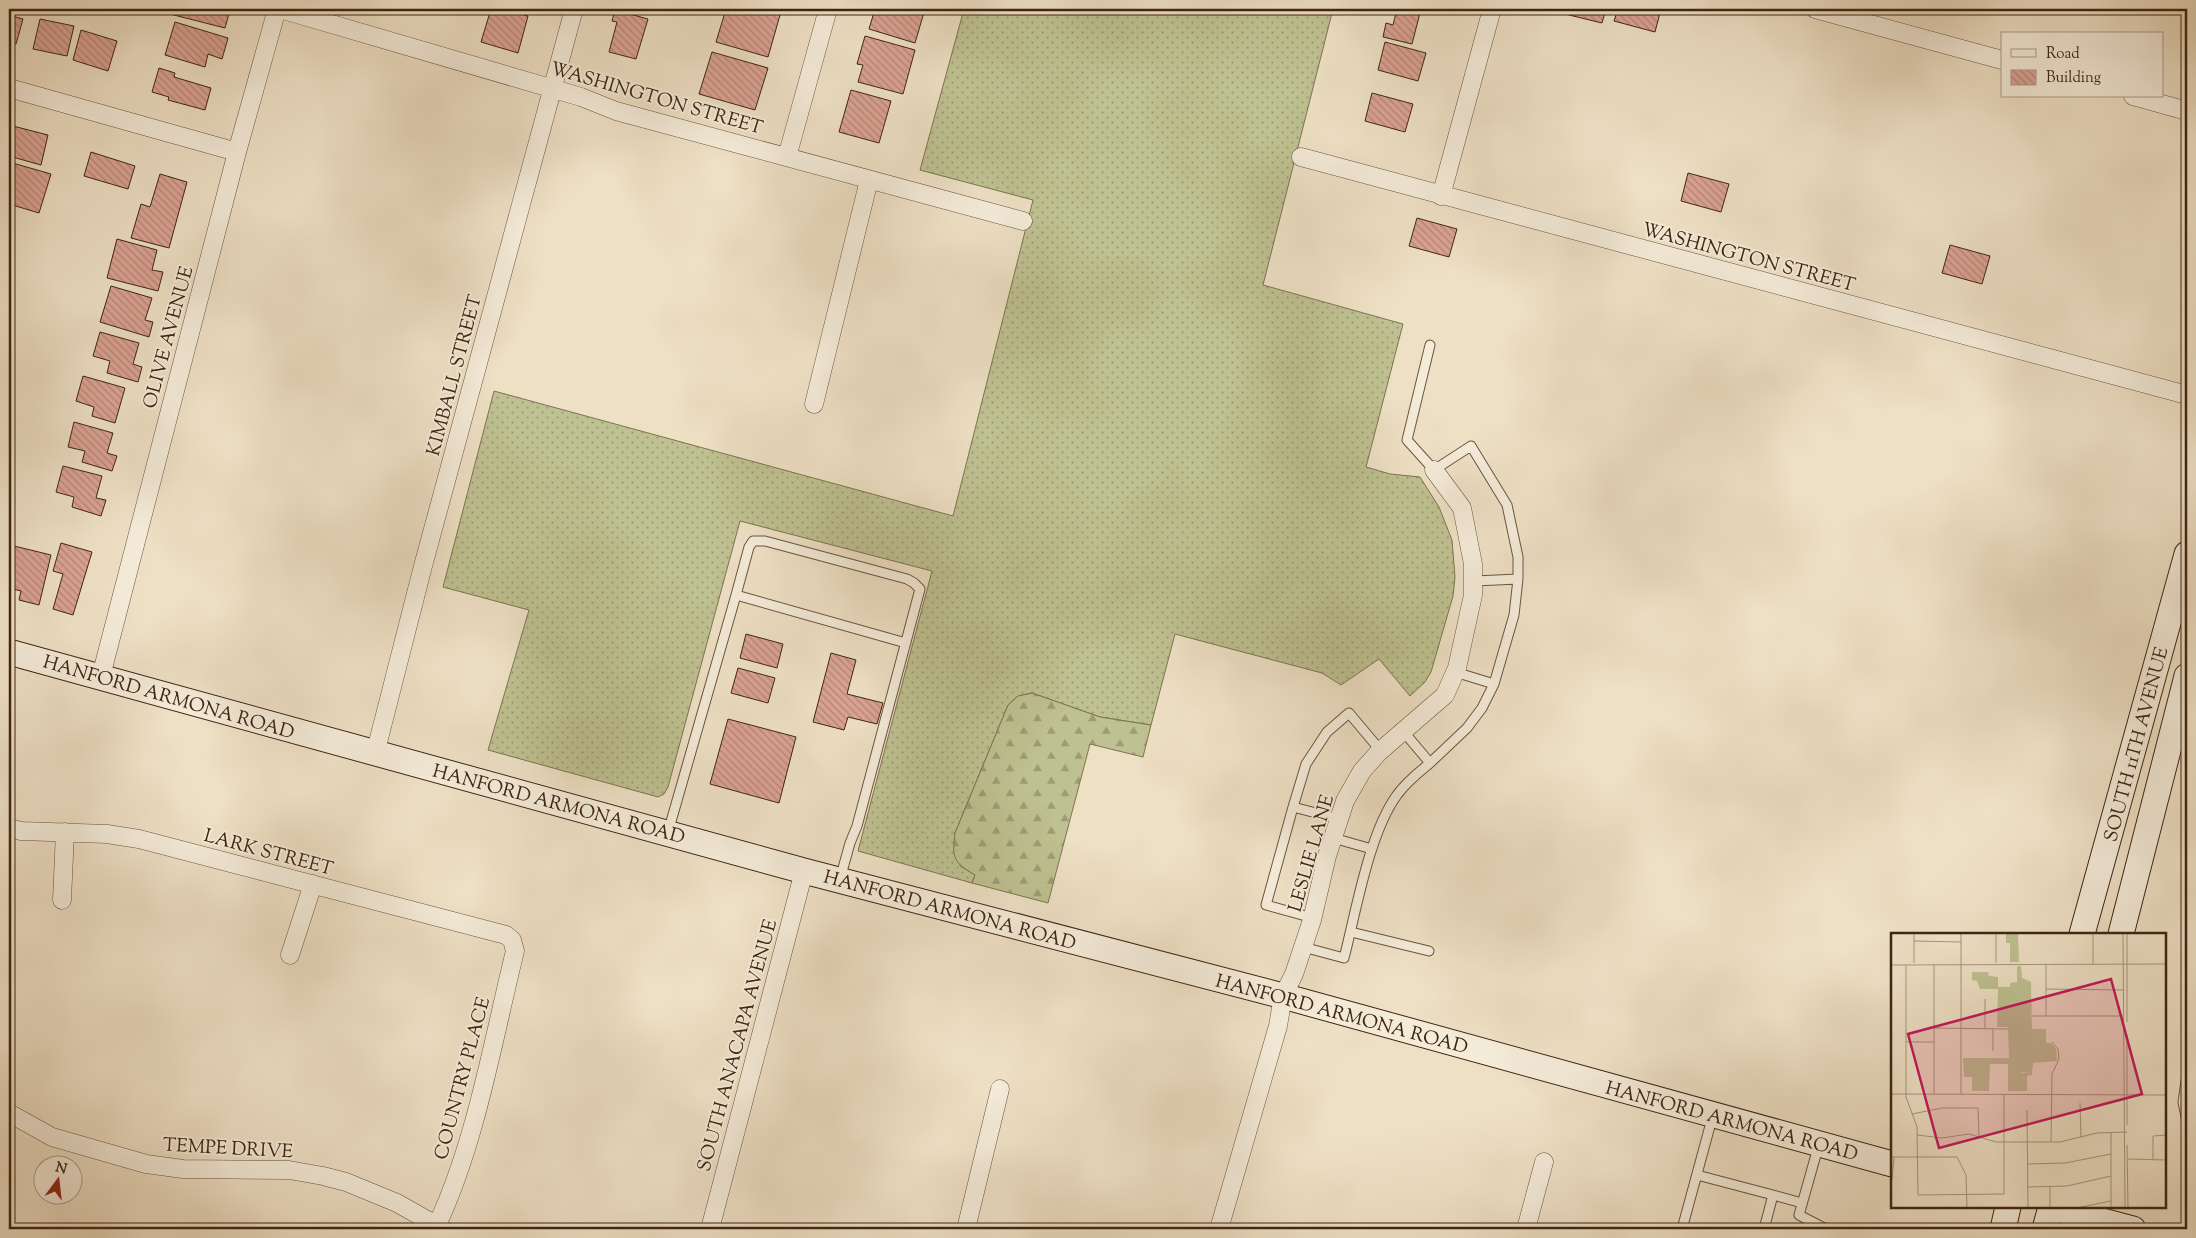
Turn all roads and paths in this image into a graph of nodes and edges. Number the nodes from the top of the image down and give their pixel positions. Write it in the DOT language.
graph roads {
  1 [pos="278,9"];
  2 [pos="574,9"];
  3 [pos="828,9"];
  4 [pos="1492,9"];
  5 [pos="1815,9"];
  6 [pos="2001,60"];
  7 [pos="9,88"];
  8 [pos="553,89"];
  9 [pos="2140,98"];
  10 [pos="2187,111"];
  11 [pos="237,152"];
  12 [pos="787,157"];
  13 [pos="1301,157"];
  14 [pos="869,180"];
  15 [pos="1441,196"];
  16 [pos="1023,221"];
  17 [pos="1430,345"];
  18 [pos="2187,395"];
  19 [pos="814,404"];
  20 [pos="1434,470"];
  21 [pos="2187,554"];
  22 [pos="1518,579"];
  23 [pos="1474,581"];
  24 [pos="736,595"];
  25 [pos="906,642"];
  26 [pos="9,652"];
  27 [pos="1455,672"];
  28 [pos="102,676"];
  29 [pos="2187,676"];
  30 [pos="1494,684"];
  31 [pos="1403,730"];
  32 [pos="1381,751"];
  33 [pos="375,754"];
  34 [pos="1430,763"];
  35 [pos="1293,807"];
  36 [pos="1339,819"];
  37 [pos="9,828"];
  38 [pos="65,832"];
  39 [pos="668,832"];
  40 [pos="1333,838"];
  41 [pos="1372,849"];
  42 [pos="804,871"];
  43 [pos="840,880"];
  44 [pos="313,884"];
  45 [pos="62,900"];
  46 [pos="1313,918"];
  47 [pos="1351,932"];
  48 [pos="2082,933"];
  49 [pos="2121,933"];
  50 [pos="512,940"];
  51 [pos="1303,948"];
  52 [pos="1429,951"];
  53 [pos="290,955"];
  54 [pos="1284,996"];
  55 [pos="2187,1074"];
  56 [pos="1000,1089"];
  57 [pos="9,1113"];
  58 [pos="1713,1115"];
  59 [pos="2187,1121"];
  60 [pos="1819,1144"];
  61 [pos="1544,1162"];
  62 [pos="1891,1164"];
  63 [pos="1697,1175"];
  64 [pos="1773,1195"];
  65 [pos="1802,1203"];
  66 [pos="2008,1208"];
  67 [pos="2050,1208"];
  68 [pos="2054,1208"];
  69 [pos="440,1227"];
  70 [pos="710,1229"];
  71 [pos="966,1229"];
  72 [pos="1219,1229"];
  73 [pos="1526,1229"];
  74 [pos="1682,1229"];
  75 [pos="1764,1229"];
  76 [pos="1824,1229"];
  77 [pos="2003,1229"];
  78 [pos="2045,1229"];
  79 [pos="2133,1229"];
  1 -- 8 [label="street, WASHINGTON STREET"];
  1 -- 11 [label="street, OLIVE AVENUE"];
  2 -- 8 [label="street, KIMBALL STREET"];
  3 -- 12 [label="street"];
  4 -- 15 [label="street"];
  5 -- 6 [label="street"];
  7 -- 11 [label="street"];
  8 -- 12 [label="street, WASHINGTON STREET"];
  8 -- 33 [label="street, KIMBALL STREET"];
  9 -- 10 [label="street"];
  11 -- 28 [label="street, OLIVE AVENUE"];
  12 -- 14 [label="street, WASHINGTON STREET"];
  13 -- 15 [label="street, WASHINGTON STREET"];
  14 -- 16 [label="street, WASHINGTON STREET"];
  14 -- 19 [label="street"];
  15 -- 18 [label="street, WASHINGTON STREET"];
  17 -- 20 [label="lane"];
  20 -- 22 [label="lane"];
  20 -- 23 [label="street, LESLIE LANE"];
  21 -- 48 [label="main road, SOUTH 11TH AVENUE"];
  22 -- 23 [label="lane"];
  22 -- 30 [label="lane"];
  23 -- 27 [label="street, LESLIE LANE"];
  24 -- 25 [label="lane"];
  24 -- 25 [label="lane"];
  24 -- 39 [label="lane"];
  25 -- 43 [label="lane"];
  26 -- 28 [label="main road, HANFORD ARMONA ROAD"];
  27 -- 30 [label="lane"];
  27 -- 31 [label="street, LESLIE LANE"];
  28 -- 33 [label="main road, HANFORD ARMONA ROAD"];
  29 -- 49 [label="main road, SOUTH 11TH AVENUE"];
  30 -- 34 [label="lane"];
  31 -- 32 [label="street, LESLIE LANE"];
  31 -- 34 [label="lane"];
  32 -- 35 [label="lane"];
  32 -- 36 [label="street, LESLIE LANE"];
  33 -- 39 [label="main road, HANFORD ARMONA ROAD"];
  34 -- 41 [label="lane"];
  35 -- 36 [label="lane"];
  35 -- 46 [label="lane"];
  36 -- 40 [label="street, LESLIE LANE"];
  37 -- 38 [label="street, LARK STREET"];
  38 -- 44 [label="street, LARK STREET"];
  38 -- 45 [label="street"];
  39 -- 42 [label="main road, HANFORD ARMONA ROAD"];
  40 -- 41 [label="lane"];
  40 -- 46 [label="street, LESLIE LANE"];
  41 -- 47 [label="lane"];
  42 -- 43 [label="main road, HANFORD ARMONA ROAD"];
  42 -- 70 [label="street, SOUTH ANACAPA AVENUE"];
  43 -- 54 [label="main road, HANFORD ARMONA ROAD"];
  44 -- 50 [label="street, LARK STREET"];
  44 -- 53 [label="street"];
  46 -- 51 [label="street, LESLIE LANE"];
  47 -- 51 [label="lane"];
  47 -- 52 [label="lane"];
  50 -- 69 [label="street, COUNTRY PLACE"];
  51 -- 54 [label="street, LESLIE LANE"];
  54 -- 58 [label="main road, HANFORD ARMONA ROAD"];
  54 -- 72 [label="street, LESLIE LANE"];
  55 -- 59 [label="lane"];
  56 -- 71 [label="street"];
  57 -- 69 [label="street, TEMPE DRIVE"];
  58 -- 60 [label="main road, HANFORD ARMONA ROAD"];
  58 -- 63 [label="lane"];
  60 -- 62 [label="main road, HANFORD ARMONA ROAD"];
  60 -- 65 [label="lane"];
  61 -- 73 [label="street"];
  63 -- 64 [label="lane"];
  63 -- 74 [label="lane"];
  64 -- 65 [label="lane"];
  64 -- 75 [label="lane"];
  65 -- 76 [label="lane"];
  66 -- 77 [label="main road"];
  67 -- 78 [label="main road"];
  68 -- 79 [label="main road"];
}
